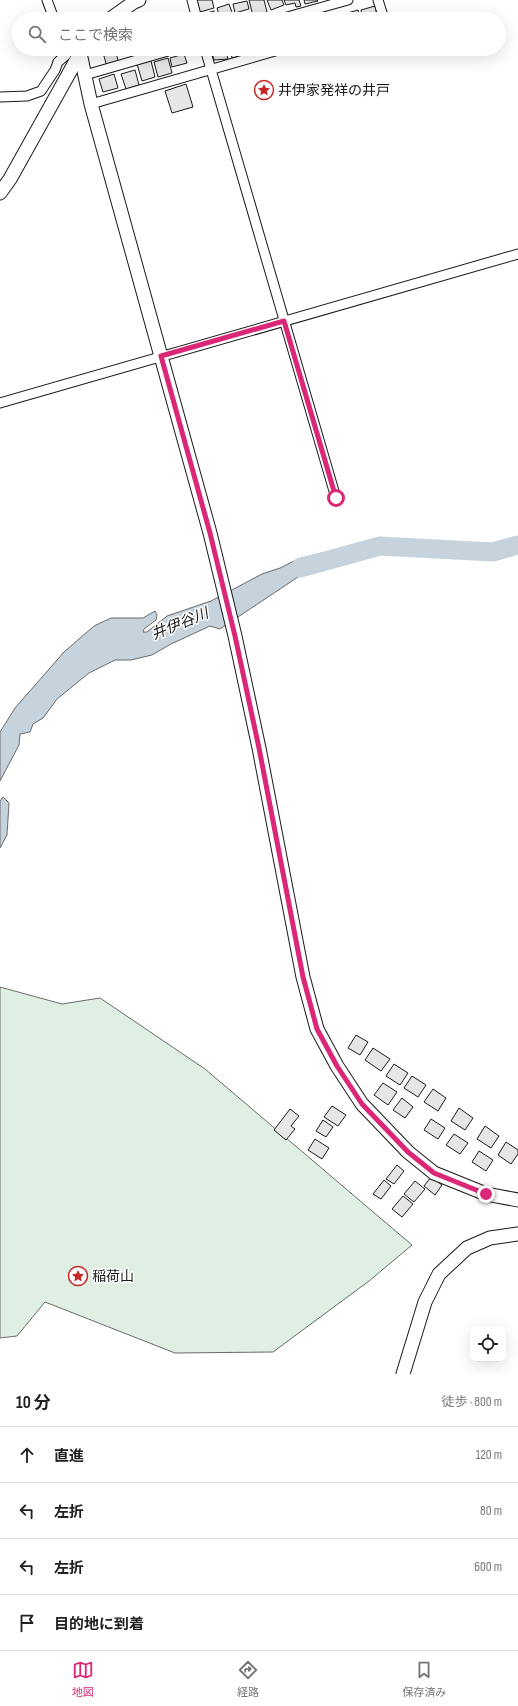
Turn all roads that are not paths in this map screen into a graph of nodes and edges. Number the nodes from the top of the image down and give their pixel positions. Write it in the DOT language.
graph roads {
  1 [pos="47,0"];
  2 [pos="139,0"];
  3 [pos="192,0"];
  4 [pos="348,0"];
  5 [pos="378,0"];
  6 [pos="322,3"];
  7 [pos="51,12"];
  8 [pos="121,12"];
  9 [pos="195,12"];
  10 [pos="298,12"];
  11 [pos="382,12"];
  12 [pos="69,56"];
  13 [pos="72,56"];
  14 [pos="74,56"];
  15 [pos="151,56"];
  16 [pos="207,56"];
  17 [pos="257,56"];
  18 [pos="210,69"];
  19 [pos="85,75"];
  20 [pos="0,97"];
  21 [pos="91,104"];
  22 [pos="0,193"];
  23 [pos="518,254"];
  24 [pos="284,321"];
  25 [pos="161,356"];
  26 [pos="0,403"];
  27 [pos="336,498"];
  28 [pos="518,1200"];
  29 [pos="518,1234"];
  30 [pos="403,1374"];
  1 -- 7 [label="street"];
  2 -- 8 [label="street"];
  3 -- 9 [label="street"];
  4 -- 6 [label="street"];
  5 -- 11 [label="street"];
  6 -- 10 [label="street"];
  12 -- 20 [label="street"];
  13 -- 22 [label="street"];
  14 -- 19 [label="street"];
  15 -- 19 [label="street"];
  16 -- 18 [label="street"];
  17 -- 18 [label="street"];
  18 -- 21 [label="street"];
  18 -- 24 [label="street"];
  19 -- 21 [label="street"];
  21 -- 25 [label="street"];
  23 -- 24 [label="street"];
  24 -- 25 [label="street"];
  24 -- 27 [label="street"];
  25 -- 26 [label="street"];
  25 -- 28 [label="street"];
  29 -- 30 [label="street"];
}
